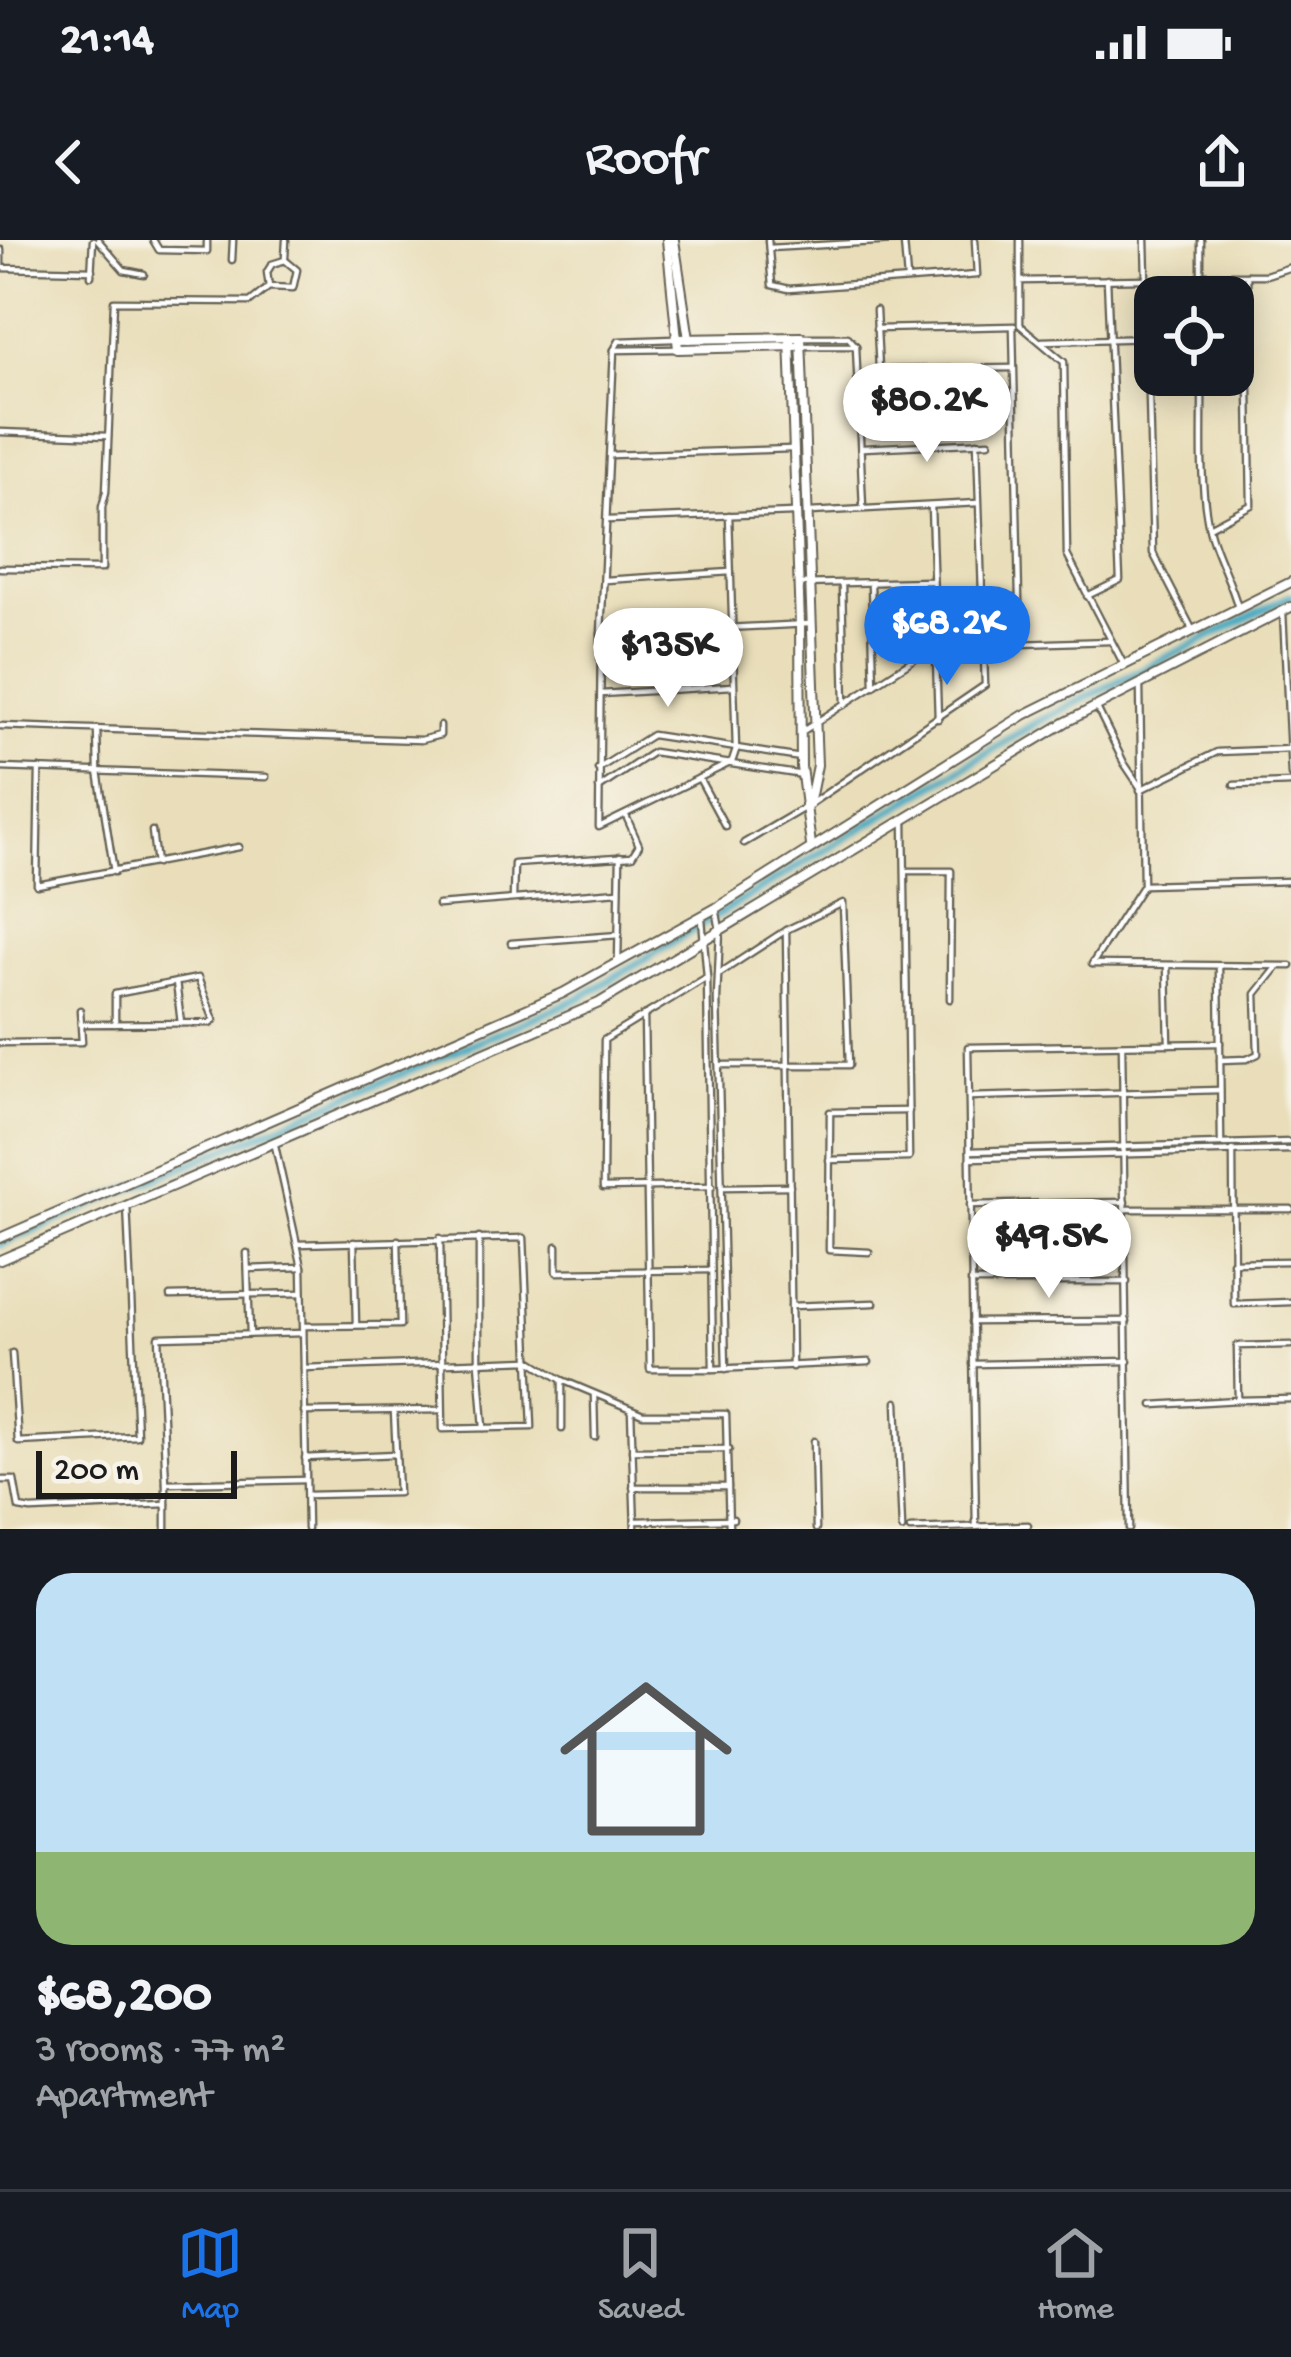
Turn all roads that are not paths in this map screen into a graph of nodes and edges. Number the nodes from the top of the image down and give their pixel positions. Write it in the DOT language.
graph roads {
  1 [pos="96,240"];
  2 [pos="153,240"];
  3 [pos="207,240"];
  4 [pos="233,240"];
  5 [pos="286,240"];
  6 [pos="670,240"];
  7 [pos="906,240"];
  8 [pos="974,240"];
  9 [pos="1021,240"];
  10 [pos="1145,240"];
  11 [pos="1201,240"];
  12 [pos="828,243"];
  13 [pos="769,244"];
  14 [pos="2,250"];
  15 [pos="232,260"];
  16 [pos="285,260"];
  17 [pos="1291,267"];
  18 [pos="144,274"];
  19 [pos="1201,275"];
  20 [pos="1247,275"];
  21 [pos="1145,276"];
  22 [pos="907,279"];
  23 [pos="1107,279"];
  24 [pos="1134,279"];
  25 [pos="1021,281"];
  26 [pos="295,285"];
  27 [pos="269,287"];
  28 [pos="303,293"];
  29 [pos="876,310"];
  30 [pos="1017,326"];
  31 [pos="876,329"];
  32 [pos="1134,338"];
  33 [pos="1108,339"];
  34 [pos="1042,340"];
  35 [pos="795,341"];
  36 [pos="683,344"];
  37 [pos="1013,368"];
  38 [pos="878,370"];
  39 [pos="1153,396"];
  40 [pos="1203,396"];
  41 [pos="980,406"];
  42 [pos="0,432"];
  43 [pos="108,436"];
  44 [pos="977,442"];
  45 [pos="989,442"];
  46 [pos="863,448"];
  47 [pos="799,449"];
  48 [pos="611,455"];
  49 [pos="978,503"];
  50 [pos="931,506"];
  51 [pos="863,508"];
  52 [pos="801,513"];
  53 [pos="729,515"];
  54 [pos="608,520"];
  55 [pos="1209,527"];
  56 [pos="0,568"];
  57 [pos="731,572"];
  58 [pos="605,580"];
  59 [pos="934,581"];
  60 [pos="1291,582"];
  61 [pos="871,583"];
  62 [pos="803,584"];
  63 [pos="842,584"];
  64 [pos="1087,596"];
  65 [pos="1238,608"];
  66 [pos="1287,609"];
  67 [pos="805,624"];
  68 [pos="732,629"];
  69 [pos="1192,629"];
  70 [pos="602,634"];
  71 [pos="1110,640"];
  72 [pos="934,645"];
  73 [pos="1123,663"];
  74 [pos="734,686"];
  75 [pos="874,686"];
  76 [pos="1140,686"];
  77 [pos="601,694"];
  78 [pos="845,705"];
  79 [pos="1097,708"];
  80 [pos="938,718"];
  81 [pos="0,726"];
  82 [pos="440,726"];
  83 [pos="97,729"];
  84 [pos="808,729"];
  85 [pos="1291,749"];
  86 [pos="736,750"];
  87 [pos="801,758"];
  88 [pos="732,762"];
  89 [pos="0,768"];
  90 [pos="39,769"];
  91 [pos="598,769"];
  92 [pos="98,771"];
  93 [pos="803,775"];
  94 [pos="266,777"];
  95 [pos="699,778"];
  96 [pos="1291,779"];
  97 [pos="1234,785"];
  98 [pos="598,788"];
  99 [pos="1140,788"];
  100 [pos="809,806"];
  101 [pos="626,815"];
  102 [pos="904,821"];
  103 [pos="725,826"];
  104 [pos="152,831"];
  105 [pos="744,843"];
  106 [pos="811,845"];
  107 [pos="238,847"];
  108 [pos="620,856"];
  109 [pos="156,864"];
  110 [pos="906,871"];
  111 [pos="114,872"];
  112 [pos="1291,881"];
  113 [pos="1143,884"];
  114 [pos="619,891"];
  115 [pos="513,898"];
  116 [pos="438,905"];
  117 [pos="717,911"];
  118 [pos="702,918"];
  119 [pos="719,927"];
  120 [pos="786,930"];
  121 [pos="619,935"];
  122 [pos="705,936"];
  123 [pos="511,943"];
  124 [pos="618,963"];
  125 [pos="1167,966"];
  126 [pos="1278,966"];
  127 [pos="1291,966"];
  128 [pos="1219,968"];
  129 [pos="720,973"];
  130 [pos="707,977"];
  131 [pos="176,982"];
  132 [pos="950,999"];
  133 [pos="80,1010"];
  134 [pos="644,1015"];
  135 [pos="181,1023"];
  136 [pos="81,1024"];
  137 [pos="116,1024"];
  138 [pos="0,1043"];
  139 [pos="1220,1043"];
  140 [pos="1169,1044"];
  141 [pos="1122,1045"];
  142 [pos="1220,1060"];
  143 [pos="720,1065"];
  144 [pos="788,1065"];
  145 [pos="1220,1090"];
  146 [pos="1125,1093"];
  147 [pos="969,1097"];
  148 [pos="909,1111"];
  149 [pos="274,1141"];
  150 [pos="1221,1143"];
  151 [pos="1291,1146"];
  152 [pos="1126,1149"];
  153 [pos="1233,1150"];
  154 [pos="970,1155"];
  155 [pos="830,1160"];
  156 [pos="712,1186"];
  157 [pos="790,1186"];
  158 [pos="647,1187"];
  159 [pos="724,1187"];
  160 [pos="127,1204"];
  161 [pos="970,1205"];
  162 [pos="1125,1205"];
  163 [pos="1291,1209"];
  164 [pos="1232,1210"];
  165 [pos="0,1238"];
  166 [pos="440,1238"];
  167 [pos="479,1238"];
  168 [pos="398,1240"];
  169 [pos="1125,1240"];
  170 [pos="355,1242"];
  171 [pos="298,1244"];
  172 [pos="970,1244"];
  173 [pos="557,1246"];
  174 [pos="248,1252"];
  175 [pos="868,1252"];
  176 [pos="0,1260"];
  177 [pos="1291,1261"];
  178 [pos="1232,1262"];
  179 [pos="302,1267"];
  180 [pos="248,1268"];
  181 [pos="711,1270"];
  182 [pos="648,1271"];
  183 [pos="971,1282"];
  184 [pos="1126,1282"];
  185 [pos="302,1293"];
  186 [pos="250,1294"];
  187 [pos="170,1296"];
  188 [pos="1291,1302"];
  189 [pos="874,1303"];
  190 [pos="791,1306"];
  191 [pos="1126,1321"];
  192 [pos="972,1322"];
  193 [pos="356,1325"];
  194 [pos="303,1330"];
  195 [pos="250,1334"];
  196 [pos="1291,1345"];
  197 [pos="12,1353"];
  198 [pos="530,1360"];
  199 [pos="1128,1361"];
  200 [pos="479,1362"];
  201 [pos="868,1362"];
  202 [pos="441,1363"];
  203 [pos="974,1364"];
  204 [pos="792,1367"];
  205 [pos="304,1368"];
  206 [pos="712,1369"];
  207 [pos="726,1369"];
  208 [pos="562,1380"];
  209 [pos="594,1395"];
  210 [pos="1291,1399"];
  211 [pos="1238,1400"];
  212 [pos="898,1402"];
  213 [pos="1153,1405"];
  214 [pos="442,1410"];
  215 [pos="631,1410"];
  216 [pos="394,1411"];
  217 [pos="304,1412"];
  218 [pos="484,1429"];
  219 [pos="562,1429"];
  220 [pos="595,1437"];
  221 [pos="814,1441"];
  222 [pos="729,1449"];
  223 [pos="632,1450"];
  224 [pos="396,1454"];
  225 [pos="305,1458"];
  226 [pos="0,1480"];
  227 [pos="306,1480"];
  228 [pos="166,1483"];
  229 [pos="728,1486"];
  230 [pos="633,1487"];
  231 [pos="306,1495"];
  232 [pos="166,1504"];
  233 [pos="731,1519"];
  234 [pos="635,1525"];
  235 [pos="1028,1525"];
  236 [pos="976,1527"];
  237 [pos="166,1529"];
  238 [pos="307,1529"];
  239 [pos="729,1529"];
  240 [pos="816,1529"];
  241 [pos="906,1529"];
  242 [pos="1129,1529"];
  1 -- 14 [label="street"];
  1 -- 18 [label="street"];
  2 -- 3 [label="street"];
  4 -- 15 [label="street"];
  5 -- 16 [label="street"];
  6 -- 36 [label="street"];
  7 -- 12 [label="street"];
  7 -- 22 [label="street"];
  8 -- 22 [label="street"];
  9 -- 25 [label="street"];
  10 -- 21 [label="street"];
  11 -- 19 [label="street"];
  12 -- 13 [label="street"];
  13 -- 22 [label="street"];
  16 -- 26 [label="street"];
  16 -- 27 [label="street"];
  17 -- 20 [label="street"];
  19 -- 20 [label="street"];
  20 -- 55 [label="street"];
  23 -- 24 [label="street"];
  23 -- 25 [label="street"];
  23 -- 33 [label="street"];
  25 -- 30 [label="street"];
  26 -- 27 [label="street"];
  26 -- 28 [label="street"];
  27 -- 43 [label="street"];
  29 -- 31 [label="street"];
  30 -- 31 [label="street"];
  30 -- 34 [label="street"];
  30 -- 37 [label="street"];
  31 -- 38 [label="street"];
  32 -- 33 [label="street"];
  33 -- 34 [label="street"];
  33 -- 64 [label="street"];
  34 -- 64 [label="street"];
  35 -- 36 [label="street"];
  35 -- 46 [label="street"];
  35 -- 47 [label="street"];
  36 -- 48 [label="street"];
  37 -- 38 [label="street"];
  37 -- 71 [label="street"];
  38 -- 41 [label="street"];
  39 -- 69 [label="street"];
  40 -- 55 [label="street"];
  42 -- 43 [label="street"];
  43 -- 56 [label="street"];
  44 -- 45 [label="street"];
  44 -- 46 [label="street"];
  44 -- 49 [label="street"];
  46 -- 51 [label="street"];
  47 -- 48 [label="street"];
  47 -- 52 [label="street"];
  48 -- 54 [label="street"];
  49 -- 50 [label="street"];
  49 -- 80 [label="street"];
  50 -- 51 [label="street"];
  50 -- 59 [label="street"];
  51 -- 52 [label="street"];
  52 -- 53 [label="street"];
  52 -- 62 [label="street"];
  53 -- 54 [label="street"];
  53 -- 57 [label="street"];
  54 -- 58 [label="street"];
  55 -- 65 [label="street"];
  57 -- 58 [label="street"];
  57 -- 68 [label="street"];
  58 -- 70 [label="street"];
  59 -- 61 [label="street"];
  59 -- 72 [label="street"];
  60 -- 65 [label="street"];
  61 -- 63 [label="street"];
  61 -- 75 [label="street"];
  62 -- 63 [label="street"];
  62 -- 67 [label="street"];
  63 -- 78 [label="street"];
  64 -- 71 [label="street"];
  65 -- 69 [label="street"];
  66 -- 76 [label="street"];
  66 -- 85 [label="street"];
  67 -- 68 [label="street"];
  67 -- 84 [label="street"];
  68 -- 70 [label="street"];
  68 -- 74 [label="street"];
  69 -- 73 [label="street"];
  70 -- 77 [label="street"];
  71 -- 73 [label="street"];
  72 -- 75 [label="street"];
  72 -- 80 [label="street"];
  73 -- 106 [label="street"];
  74 -- 77 [label="street"];
  74 -- 86 [label="street"];
  75 -- 78 [label="street"];
  76 -- 79 [label="street"];
  76 -- 99 [label="street"];
  77 -- 91 [label="street"];
  78 -- 84 [label="street"];
  79 -- 99 [label="street"];
  79 -- 102 [label="street"];
  80 -- 100 [label="street"];
  81 -- 83 [label="street"];
  82 -- 83 [label="street"];
  83 -- 92 [label="street"];
  84 -- 87 [label="street"];
  84 -- 100 [label="street"];
  85 -- 96 [label="street"];
  85 -- 99 [label="street"];
  86 -- 87 [label="street"];
  86 -- 88 [label="street"];
  86 -- 91 [label="street"];
  87 -- 93 [label="street"];
  88 -- 93 [label="street"];
  88 -- 95 [label="street"];
  88 -- 98 [label="street"];
  89 -- 90 [label="street"];
  90 -- 92 [label="street"];
  90 -- 111 [label="street"];
  91 -- 98 [label="street"];
  92 -- 94 [label="street"];
  92 -- 111 [label="street"];
  93 -- 100 [label="street"];
  95 -- 101 [label="street"];
  95 -- 103 [label="street"];
  96 -- 97 [label="street"];
  98 -- 101 [label="street"];
  99 -- 113 [label="street"];
  100 -- 105 [label="street"];
  100 -- 106 [label="street"];
  101 -- 108 [label="street"];
  102 -- 110 [label="street"];
  102 -- 119 [label="street"];
  104 -- 109 [label="street"];
  106 -- 117 [label="street"];
  107 -- 109 [label="street"];
  108 -- 114 [label="street"];
  108 -- 115 [label="street"];
  109 -- 111 [label="street"];
  110 -- 132 [label="street"];
  110 -- 148 [label="street"];
  112 -- 113 [label="street"];
  113 -- 125 [label="street"];
  114 -- 115 [label="street"];
  114 -- 121 [label="street"];
  115 -- 116 [label="street"];
  117 -- 118 [label="street"];
  117 -- 119 [label="street"];
  118 -- 122 [label="street"];
  118 -- 124 [label="street"];
  119 -- 122 [label="street"];
  119 -- 129 [label="street"];
  120 -- 129 [label="street"];
  120 -- 144 [label="street"];
  120 -- 144 [label="street"];
  121 -- 123 [label="street"];
  121 -- 124 [label="street"];
  122 -- 130 [label="street"];
  122 -- 149 [label="street"];
  124 -- 165 [label="street"];
  125 -- 128 [label="street"];
  125 -- 140 [label="street"];
  126 -- 127 [label="street"];
  126 -- 128 [label="street"];
  126 -- 142 [label="street"];
  128 -- 139 [label="street"];
  129 -- 143 [label="street"];
  130 -- 134 [label="street"];
  130 -- 156 [label="street"];
  131 -- 135 [label="street"];
  131 -- 135 [label="street"];
  131 -- 137 [label="street"];
  133 -- 136 [label="street"];
  134 -- 158 [label="street"];
  134 -- 158 [label="street"];
  135 -- 137 [label="street"];
  136 -- 137 [label="street"];
  136 -- 138 [label="street"];
  139 -- 140 [label="street"];
  139 -- 142 [label="street"];
  140 -- 141 [label="street"];
  141 -- 146 [label="street"];
  141 -- 147 [label="street"];
  142 -- 145 [label="street"];
  143 -- 144 [label="street"];
  143 -- 159 [label="street"];
  144 -- 157 [label="street"];
  145 -- 146 [label="street"];
  145 -- 150 [label="street"];
  146 -- 147 [label="street"];
  146 -- 152 [label="street"];
  147 -- 154 [label="street"];
  148 -- 155 [label="street"];
  148 -- 155 [label="street"];
  149 -- 160 [label="street"];
  149 -- 171 [label="street"];
  150 -- 151 [label="street"];
  150 -- 152 [label="street"];
  151 -- 153 [label="street"];
  152 -- 153 [label="street"];
  152 -- 154 [label="street"];
  152 -- 162 [label="street"];
  153 -- 164 [label="street"];
  154 -- 161 [label="street"];
  155 -- 175 [label="street"];
  156 -- 158 [label="street"];
  156 -- 181 [label="street"];
  157 -- 159 [label="street"];
  157 -- 190 [label="street"];
  158 -- 182 [label="street"];
  159 -- 207 [label="street"];
  160 -- 176 [label="street"];
  160 -- 197 [label="street"];
  161 -- 162 [label="street"];
  161 -- 172 [label="street"];
  162 -- 164 [label="street"];
  162 -- 169 [label="street"];
  163 -- 164 [label="street"];
  164 -- 178 [label="street"];
  166 -- 167 [label="street"];
  166 -- 168 [label="street"];
  166 -- 202 [label="street"];
  167 -- 198 [label="street"];
  167 -- 200 [label="street"];
  168 -- 170 [label="street"];
  168 -- 193 [label="street"];
  169 -- 172 [label="street"];
  169 -- 184 [label="street"];
  170 -- 171 [label="street"];
  170 -- 193 [label="street"];
  171 -- 179 [label="street"];
  172 -- 183 [label="street"];
  173 -- 182 [label="street"];
  174 -- 180 [label="street"];
  177 -- 178 [label="street"];
  178 -- 188 [label="street"];
  179 -- 180 [label="street"];
  179 -- 185 [label="street"];
  180 -- 186 [label="street"];
  181 -- 182 [label="street"];
  181 -- 206 [label="street"];
  182 -- 206 [label="street"];
  183 -- 184 [label="street"];
  183 -- 192 [label="street"];
  184 -- 191 [label="street"];
  185 -- 186 [label="street"];
  185 -- 194 [label="street"];
  186 -- 187 [label="street"];
  186 -- 195 [label="street"];
  189 -- 190 [label="street"];
  190 -- 204 [label="street"];
  191 -- 192 [label="street"];
  191 -- 199 [label="street"];
  192 -- 203 [label="street"];
  193 -- 194 [label="street"];
  194 -- 195 [label="street"];
  194 -- 205 [label="street"];
  195 -- 228 [label="street"];
  196 -- 211 [label="street"];
  198 -- 200 [label="street"];
  198 -- 208 [label="street"];
  198 -- 218 [label="street"];
  199 -- 203 [label="street"];
  199 -- 242 [label="street"];
  200 -- 202 [label="street"];
  200 -- 218 [label="street"];
  201 -- 204 [label="street"];
  202 -- 205 [label="street"];
  202 -- 214 [label="street"];
  203 -- 236 [label="street"];
  204 -- 207 [label="street"];
  205 -- 217 [label="street"];
  206 -- 207 [label="street"];
  208 -- 209 [label="street"];
  208 -- 219 [label="street"];
  209 -- 215 [label="street"];
  209 -- 220 [label="street"];
  210 -- 211 [label="street"];
  211 -- 213 [label="street"];
  212 -- 241 [label="street"];
  214 -- 216 [label="street"];
  214 -- 218 [label="street"];
  215 -- 222 [label="street"];
  215 -- 223 [label="street"];
  216 -- 217 [label="street"];
  216 -- 224 [label="street"];
  217 -- 225 [label="street"];
  221 -- 240 [label="street"];
  222 -- 223 [label="street"];
  222 -- 229 [label="street"];
  223 -- 230 [label="street"];
  224 -- 225 [label="street"];
  224 -- 231 [label="street"];
  225 -- 227 [label="street"];
  226 -- 232 [label="street"];
  227 -- 228 [label="street"];
  227 -- 231 [label="street"];
  228 -- 232 [label="street"];
  229 -- 230 [label="street"];
  229 -- 233 [label="street"];
  230 -- 234 [label="street"];
  231 -- 238 [label="street"];
  232 -- 237 [label="street"];
  233 -- 234 [label="street"];
  233 -- 239 [label="street"];
  235 -- 236 [label="street"];
  236 -- 241 [label="street"];
}
